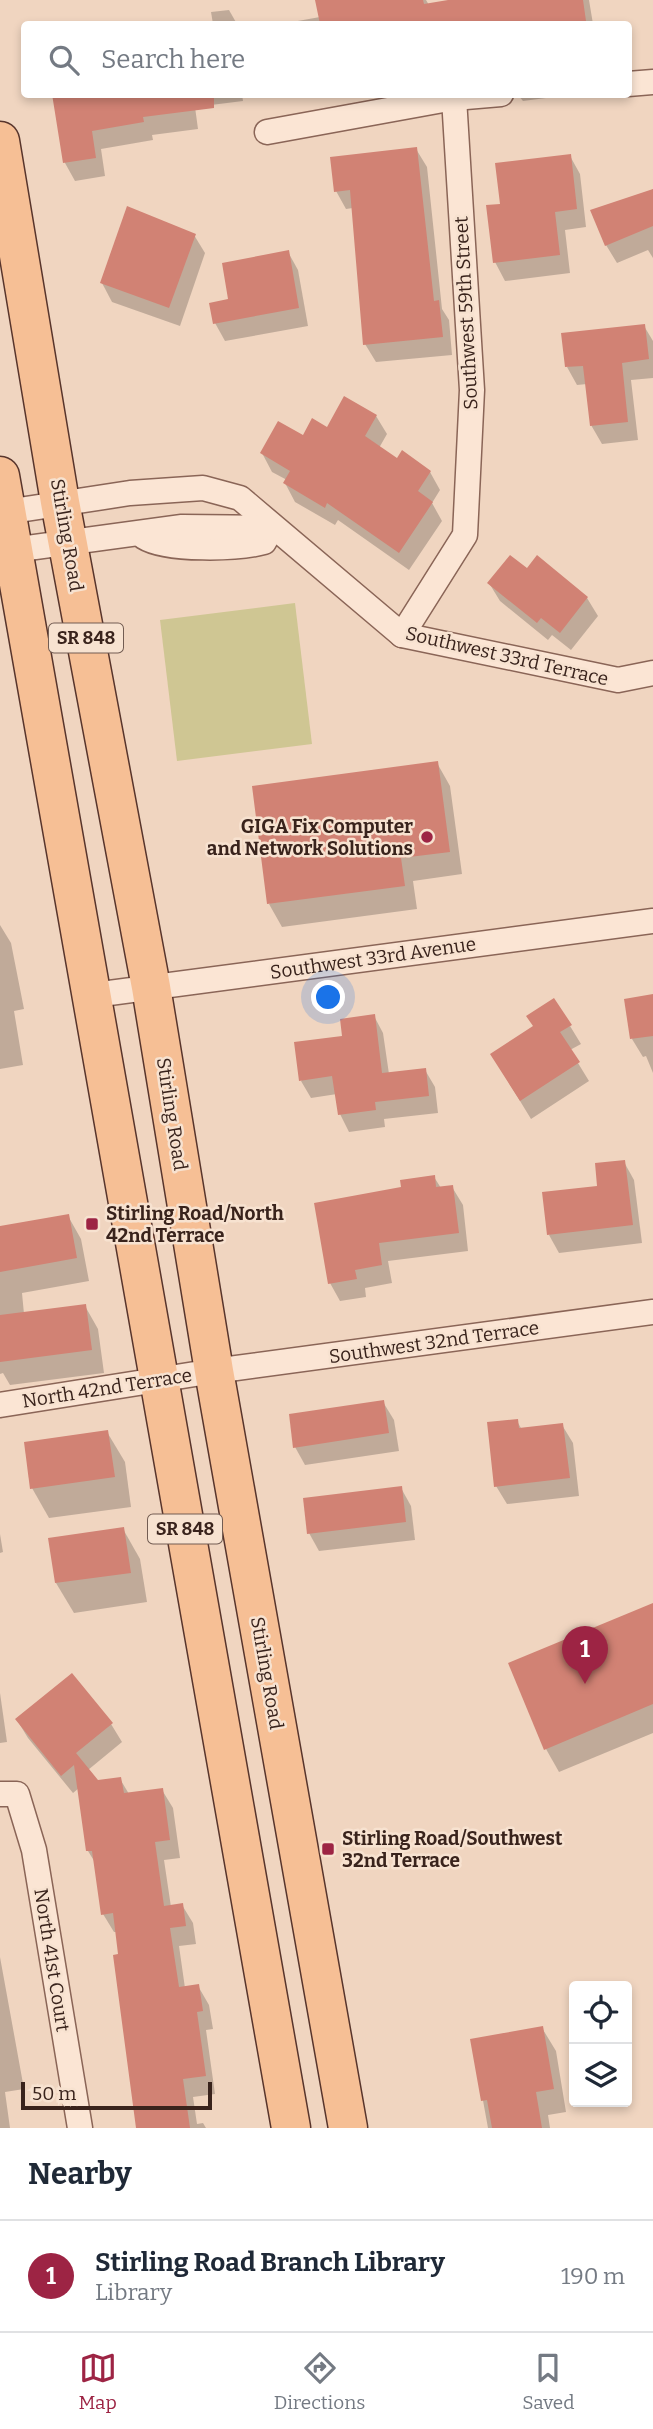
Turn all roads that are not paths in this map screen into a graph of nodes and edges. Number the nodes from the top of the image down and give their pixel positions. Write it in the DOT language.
graph roads {
  1 [pos="653,82"];
  2 [pos="632,84"];
  3 [pos="454,98"];
  4 [pos="267,132"];
  5 [pos="0,141"];
  6 [pos="179,489"];
  7 [pos="3,494"];
  8 [pos="60,502"];
  9 [pos="182,527"];
  10 [pos="272,528"];
  11 [pos="137,533"];
  12 [pos="68,541"];
  13 [pos="13,550"];
  14 [pos="402,635"];
  15 [pos="653,673"];
  16 [pos="653,921"];
  17 [pos="151,987"];
  18 [pos="94,995"];
  19 [pos="653,1312"];
  20 [pos="214,1371"];
  21 [pos="158,1380"];
  22 [pos="0,1405"];
  23 [pos="9,1794"];
  24 [pos="80,2128"];
  25 [pos="291,2128"];
  26 [pos="348,2128"];
  1 -- 2 [label="street"];
  3 -- 4 [label="street"];
  3 -- 14 [label="street, Southwest 59th Street"];
  5 -- 8 [label="main road, Stirling Road / SR 848"];
  6 -- 8 [label="street, Southwest 33rd Terrace"];
  6 -- 9 [label="street"];
  6 -- 10 [label="street, Southwest 33rd Terrace"];
  7 -- 8 [label="street, Southwest 33rd Terrace"];
  7 -- 13 [label="main road, SR 848"];
  8 -- 12 [label="main road, Stirling Road / SR 848"];
  9 -- 10 [label="street"];
  9 -- 11 [label="street"];
  10 -- 11 [label="street"];
  10 -- 14 [label="street, Southwest 33rd Terrace"];
  11 -- 12 [label="street"];
  12 -- 13 [label="street"];
  12 -- 17 [label="main road, Stirling Road / SR 848"];
  13 -- 18 [label="main road, SR 848"];
  14 -- 15 [label="street, Southwest 33rd Terrace"];
  16 -- 17 [label="street, Southwest 33rd Avenue"];
  17 -- 18 [label="street, Southwest 33rd Avenue"];
  17 -- 20 [label="main road, Stirling Road / SR 848"];
  18 -- 21 [label="main road, SR 848"];
  19 -- 20 [label="street, Southwest 32nd Terrace"];
  20 -- 21 [label="street, North 42nd Terrace"];
  20 -- 26 [label="main road, Stirling Road / SR 848"];
  21 -- 22 [label="street, North 42nd Terrace"];
  21 -- 25 [label="main road, SR 848"];
  23 -- 24 [label="street, North 41st Court"];
}
